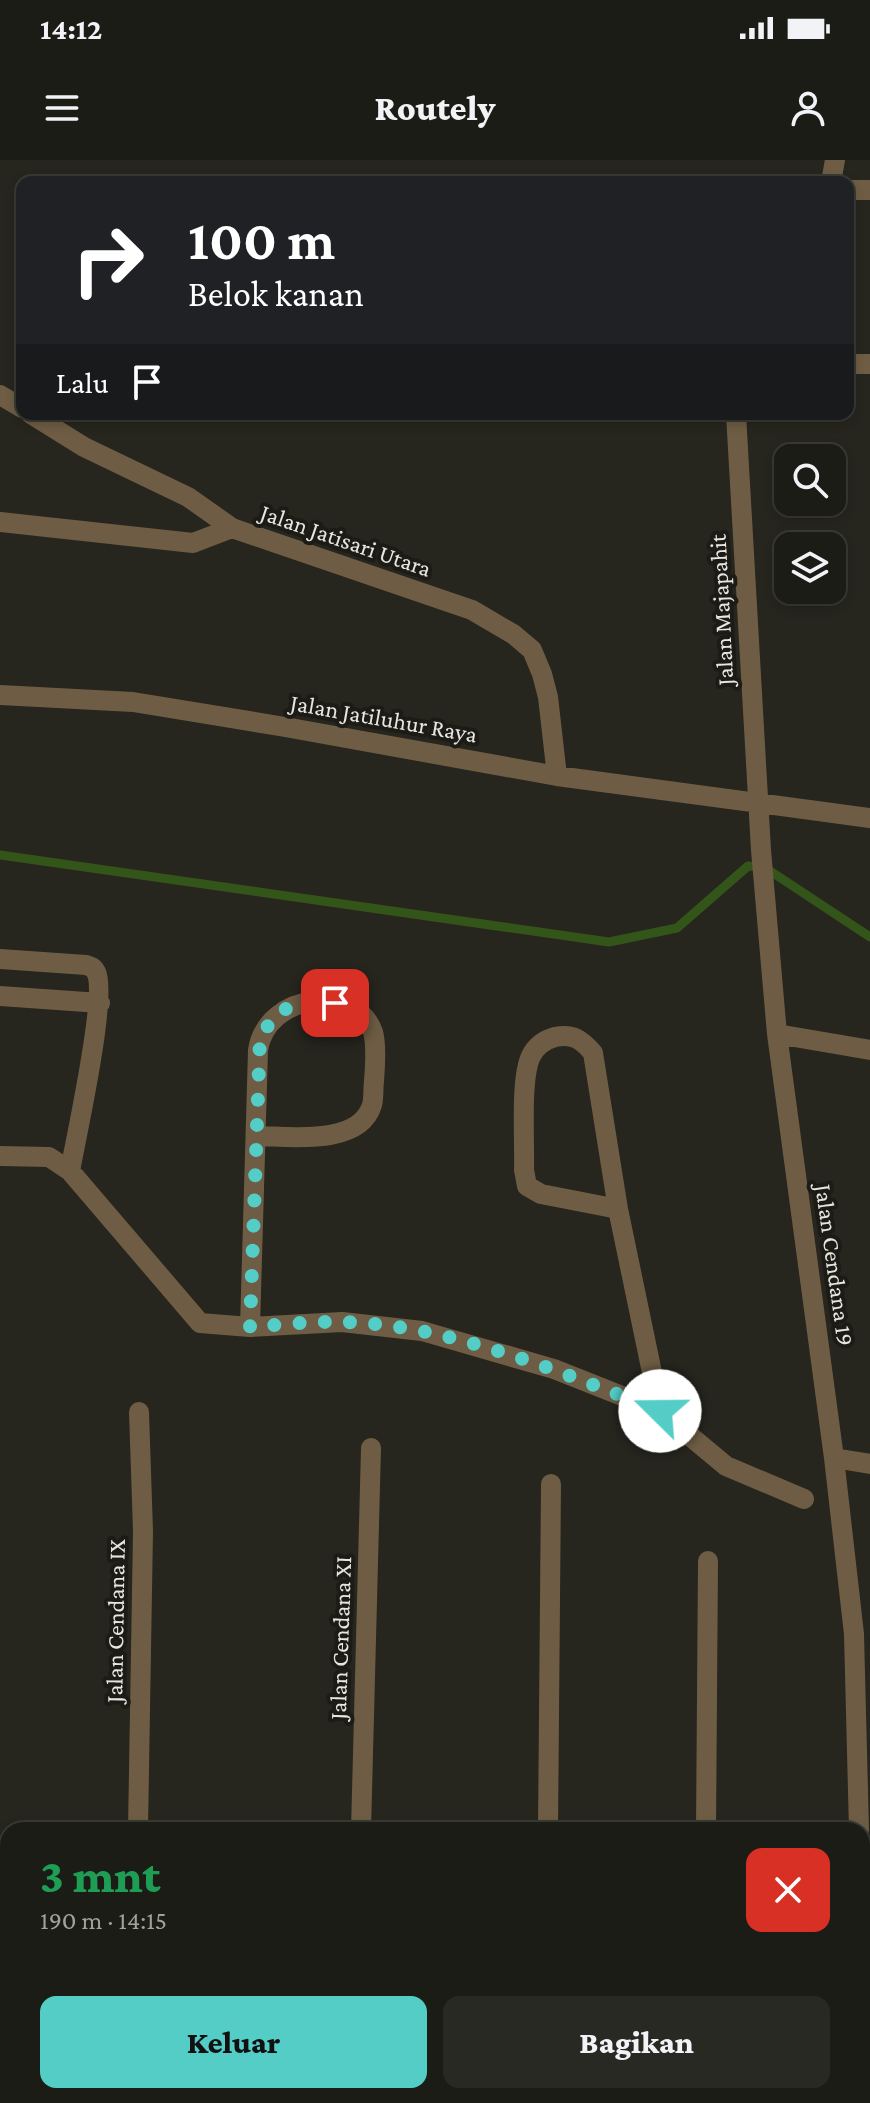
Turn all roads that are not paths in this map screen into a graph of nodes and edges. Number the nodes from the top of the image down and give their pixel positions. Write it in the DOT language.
graph roads {
  1 [pos="41,420"];
  2 [pos="736,420"];
  3 [pos="0,522"];
  4 [pos="232,528"];
  5 [pos="0,695"];
  6 [pos="557,776"];
  7 [pos="757,803"];
  8 [pos="870,818"];
  9 [pos="0,959"];
  10 [pos="0,996"];
  11 [pos="100,1003"];
  12 [pos="777,1034"];
  13 [pos="870,1050"];
  14 [pos="256,1136"];
  15 [pos="0,1156"];
  16 [pos="70,1171"];
  17 [pos="618,1209"];
  18 [pos="250,1327"];
  19 [pos="660,1411"];
  20 [pos="139,1412"];
  21 [pos="371,1448"];
  22 [pos="834,1458"];
  23 [pos="870,1464"];
  24 [pos="551,1484"];
  25 [pos="804,1499"];
  26 [pos="708,1561"];
  27 [pos="138,1822"];
  28 [pos="361,1822"];
  29 [pos="548,1822"];
  30 [pos="706,1822"];
  31 [pos="859,1822"];
  1 -- 4 [label="street, Jalan Jatisari Utara"];
  2 -- 7 [label="street, Jalan Majapahit"];
  3 -- 4 [label="street"];
  4 -- 6 [label="street, Jalan Jatisari Utara"];
  5 -- 6 [label="street, Jalan Jatiluhur Raya"];
  6 -- 7 [label="street, Jalan Jatiluhur Raya"];
  7 -- 8 [label="street, Jalan Jatiluhur Raya"];
  7 -- 12 [label="street, Jalan Cendana 19"];
  9 -- 11 [label="street"];
  10 -- 11 [label="street"];
  11 -- 16 [label="street"];
  12 -- 13 [label="street"];
  12 -- 22 [label="street, Jalan Cendana 19"];
  14 -- 14 [label="street"];
  14 -- 18 [label="street"];
  15 -- 16 [label="street"];
  16 -- 18 [label="street"];
  17 -- 17 [label="street"];
  17 -- 19 [label="street"];
  18 -- 19 [label="street"];
  19 -- 25 [label="street"];
  20 -- 27 [label="street, Jalan Cendana IX"];
  21 -- 28 [label="street, Jalan Cendana XI"];
  22 -- 23 [label="street"];
  22 -- 31 [label="street, Jalan Cendana 19"];
  24 -- 29 [label="street"];
  26 -- 30 [label="street"];
}
